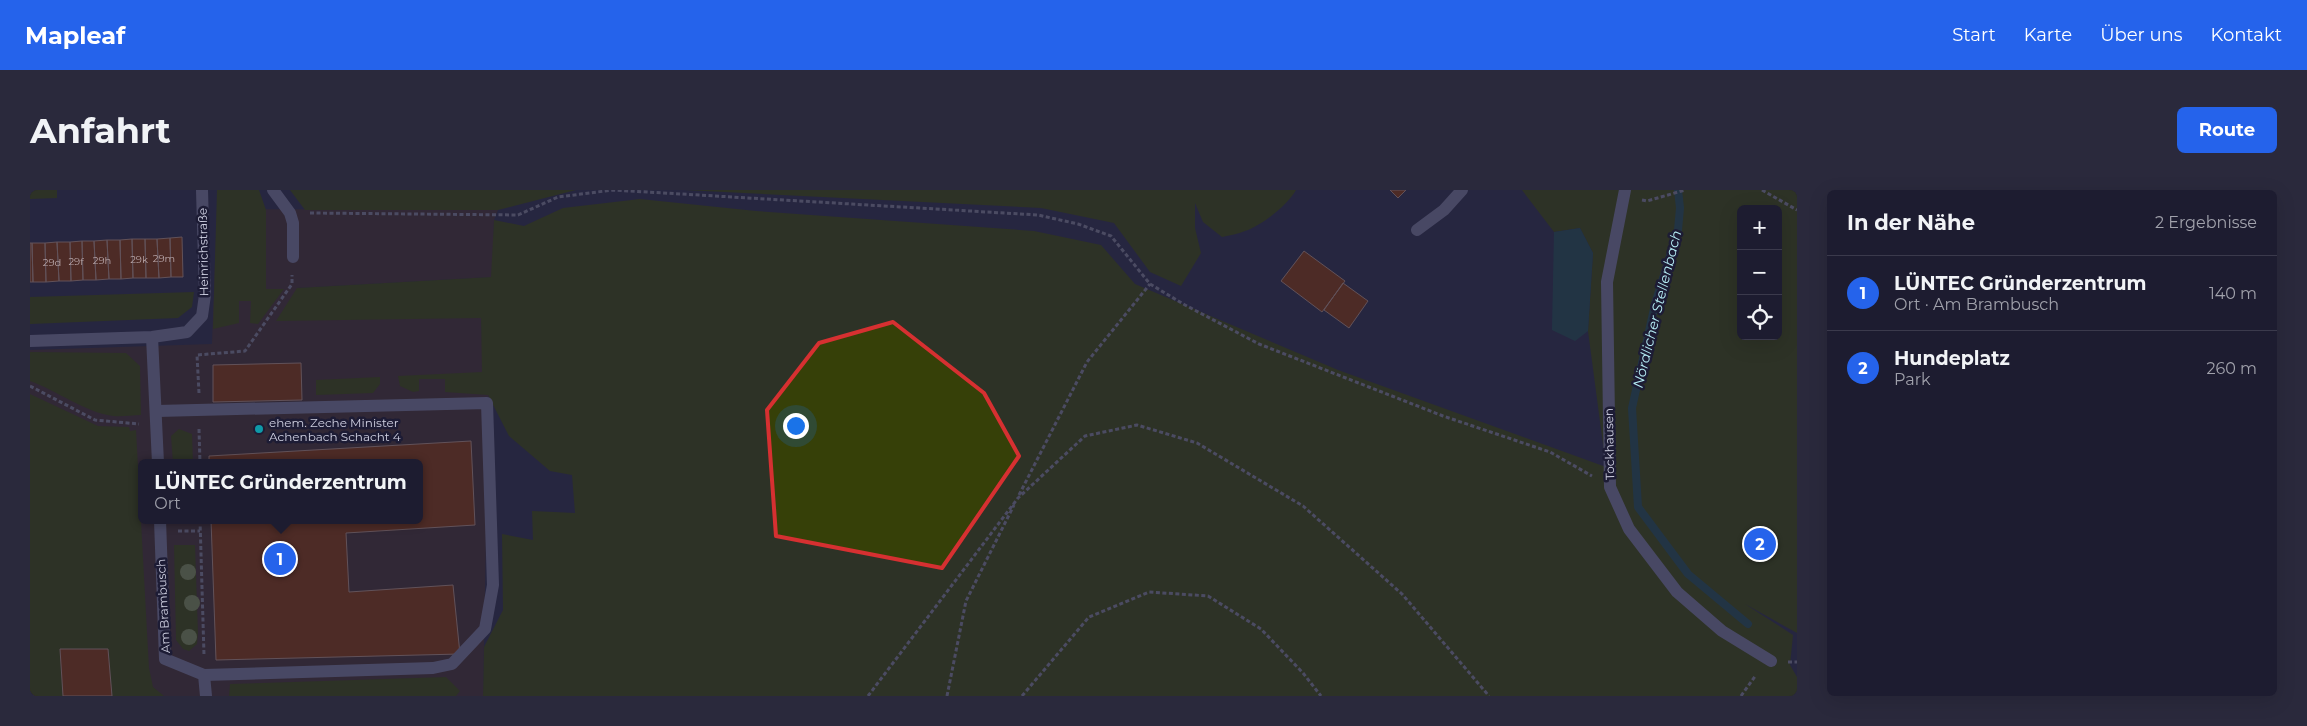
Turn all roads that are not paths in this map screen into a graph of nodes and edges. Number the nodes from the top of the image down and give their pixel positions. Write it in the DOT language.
graph roads {
  1 [pos="202,190"];
  2 [pos="273,190"];
  3 [pos="1462,190"];
  4 [pos="1625,190"];
  5 [pos="1418,230"];
  6 [pos="293,257"];
  7 [pos="152,337"];
  8 [pos="30,341"];
  9 [pos="157,418"];
  10 [pos="158,459"];
  11 [pos="160,524"];
  12 [pos="1772,661"];
  13 [pos="204,675"];
  14 [pos="206,696"];
  1 -- 7 [label="street, Heinrichstraße"];
  2 -- 6 [label="street"];
  3 -- 5 [label="street"];
  4 -- 12 [label="street, Tockhausen"];
  7 -- 8 [label="street, Heinrichstraße"];
  7 -- 9 [label="street"];
  9 -- 10 [label="street"];
  9 -- 13 [label="street"];
  11 -- 13 [label="street, Am Brambusch"];
  13 -- 14 [label="street"];
}
